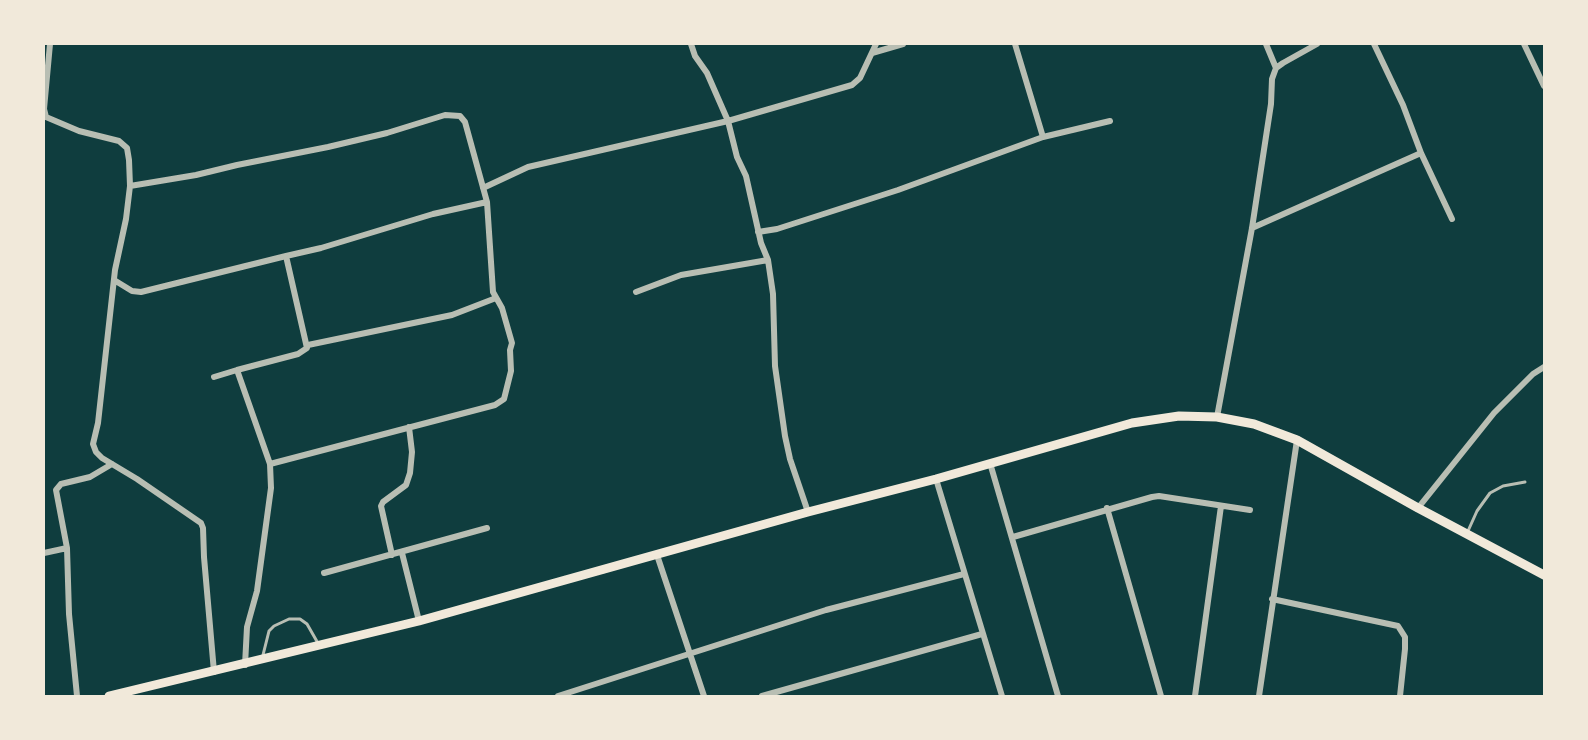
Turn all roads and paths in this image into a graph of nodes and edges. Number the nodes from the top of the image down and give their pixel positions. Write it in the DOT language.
graph roads {
  1 [pos="50,44"];
  2 [pos="691,44"];
  3 [pos="876,44"];
  4 [pos="903,44"];
  5 [pos="1015,44"];
  6 [pos="1266,44"];
  7 [pos="1317,44"];
  8 [pos="1374,44"];
  9 [pos="1524,44"];
  10 [pos="872,54"];
  11 [pos="1276,69"];
  12 [pos="1545,86"];
  13 [pos="728,121"];
  14 [pos="1110,121"];
  15 [pos="1043,137"];
  16 [pos="1421,153"];
  17 [pos="130,186"];
  18 [pos="483,188"];
  19 [pos="487,202"];
  20 [pos="1452,219"];
  21 [pos="1252,228"];
  22 [pos="758,232"];
  23 [pos="286,256"];
  24 [pos="768,260"];
  25 [pos="114,280"];
  26 [pos="636,292"];
  27 [pos="496,298"];
  28 [pos="308,345"];
  29 [pos="1545,367"];
  30 [pos="237,370"];
  31 [pos="214,377"];
  32 [pos="1217,417"];
  33 [pos="409,427"];
  34 [pos="1297,440"];
  35 [pos="990,463"];
  36 [pos="112,464"];
  37 [pos="270,464"];
  38 [pos="936,479"];
  39 [pos="1525,482"];
  40 [pos="1221,506"];
  41 [pos="1107,508"];
  42 [pos="1418,508"];
  43 [pos="1250,510"];
  44 [pos="808,512"];
  45 [pos="487,528"];
  46 [pos="1467,533"];
  47 [pos="1013,537"];
  48 [pos="67,548"];
  49 [pos="44,553"];
  50 [pos="402,553"];
  51 [pos="392,555"];
  52 [pos="657,555"];
  53 [pos="324,573"];
  54 [pos="964,574"];
  55 [pos="1545,575"];
  56 [pos="1272,599"];
  57 [pos="419,621"];
  58 [pos="982,634"];
  59 [pos="319,646"];
  60 [pos="690,654"];
  61 [pos="262,660"];
  62 [pos="244,664"];
  63 [pos="214,672"];
  64 [pos="578,694"];
  65 [pos="77,696"];
  66 [pos="109,696"];
  67 [pos="558,696"];
  68 [pos="704,696"];
  69 [pos="762,696"];
  70 [pos="1002,696"];
  71 [pos="1058,696"];
  72 [pos="1161,696"];
  73 [pos="1195,696"];
  74 [pos="1259,696"];
  75 [pos="1400,696"];
  1 -- 17 [label="street"];
  2 -- 13 [label="street"];
  3 -- 10 [label="street"];
  4 -- 10 [label="street"];
  5 -- 15 [label="street"];
  6 -- 11 [label="street"];
  7 -- 11 [label="street"];
  8 -- 16 [label="street"];
  9 -- 12 [label="street"];
  10 -- 13 [label="street"];
  11 -- 21 [label="street"];
  13 -- 18 [label="street"];
  13 -- 22 [label="street"];
  14 -- 15 [label="street"];
  15 -- 22 [label="street"];
  16 -- 20 [label="street"];
  16 -- 21 [label="street"];
  17 -- 18 [label="street"];
  17 -- 25 [label="street"];
  18 -- 19 [label="street"];
  19 -- 23 [label="street"];
  19 -- 27 [label="street"];
  21 -- 32 [label="street"];
  22 -- 24 [label="street"];
  23 -- 25 [label="street"];
  23 -- 28 [label="street"];
  24 -- 26 [label="street"];
  24 -- 44 [label="street"];
  25 -- 36 [label="street"];
  27 -- 28 [label="street"];
  27 -- 33 [label="street"];
  28 -- 30 [label="street"];
  29 -- 42 [label="street"];
  30 -- 31 [label="street"];
  30 -- 37 [label="street"];
  32 -- 34 [label="main road"];
  32 -- 35 [label="main road"];
  33 -- 37 [label="street"];
  33 -- 51 [label="street"];
  34 -- 42 [label="main road"];
  34 -- 56 [label="street"];
  35 -- 38 [label="main road"];
  35 -- 47 [label="street"];
  36 -- 48 [label="street"];
  36 -- 63 [label="street"];
  37 -- 62 [label="street"];
  38 -- 44 [label="main road"];
  38 -- 54 [label="street"];
  39 -- 46 [label="lane"];
  40 -- 41 [label="street"];
  40 -- 43 [label="street"];
  40 -- 73 [label="street"];
  41 -- 47 [label="street"];
  41 -- 72 [label="street"];
  42 -- 46 [label="main road"];
  44 -- 52 [label="main road"];
  45 -- 50 [label="street"];
  46 -- 55 [label="main road"];
  47 -- 71 [label="street"];
  48 -- 49 [label="street"];
  48 -- 65 [label="street"];
  50 -- 51 [label="street"];
  50 -- 57 [label="street"];
  51 -- 53 [label="street"];
  52 -- 57 [label="main road"];
  52 -- 60 [label="street"];
  54 -- 58 [label="street"];
  54 -- 60 [label="street"];
  56 -- 74 [label="street"];
  56 -- 75 [label="street"];
  57 -- 59 [label="main road"];
  58 -- 69 [label="street"];
  58 -- 70 [label="street"];
  59 -- 61 [label="main road"];
  59 -- 61 [label="lane"];
  60 -- 64 [label="street"];
  60 -- 68 [label="street"];
  61 -- 62 [label="main road"];
  62 -- 63 [label="main road"];
  63 -- 66 [label="main road"];
  64 -- 67 [label="street"];
}
